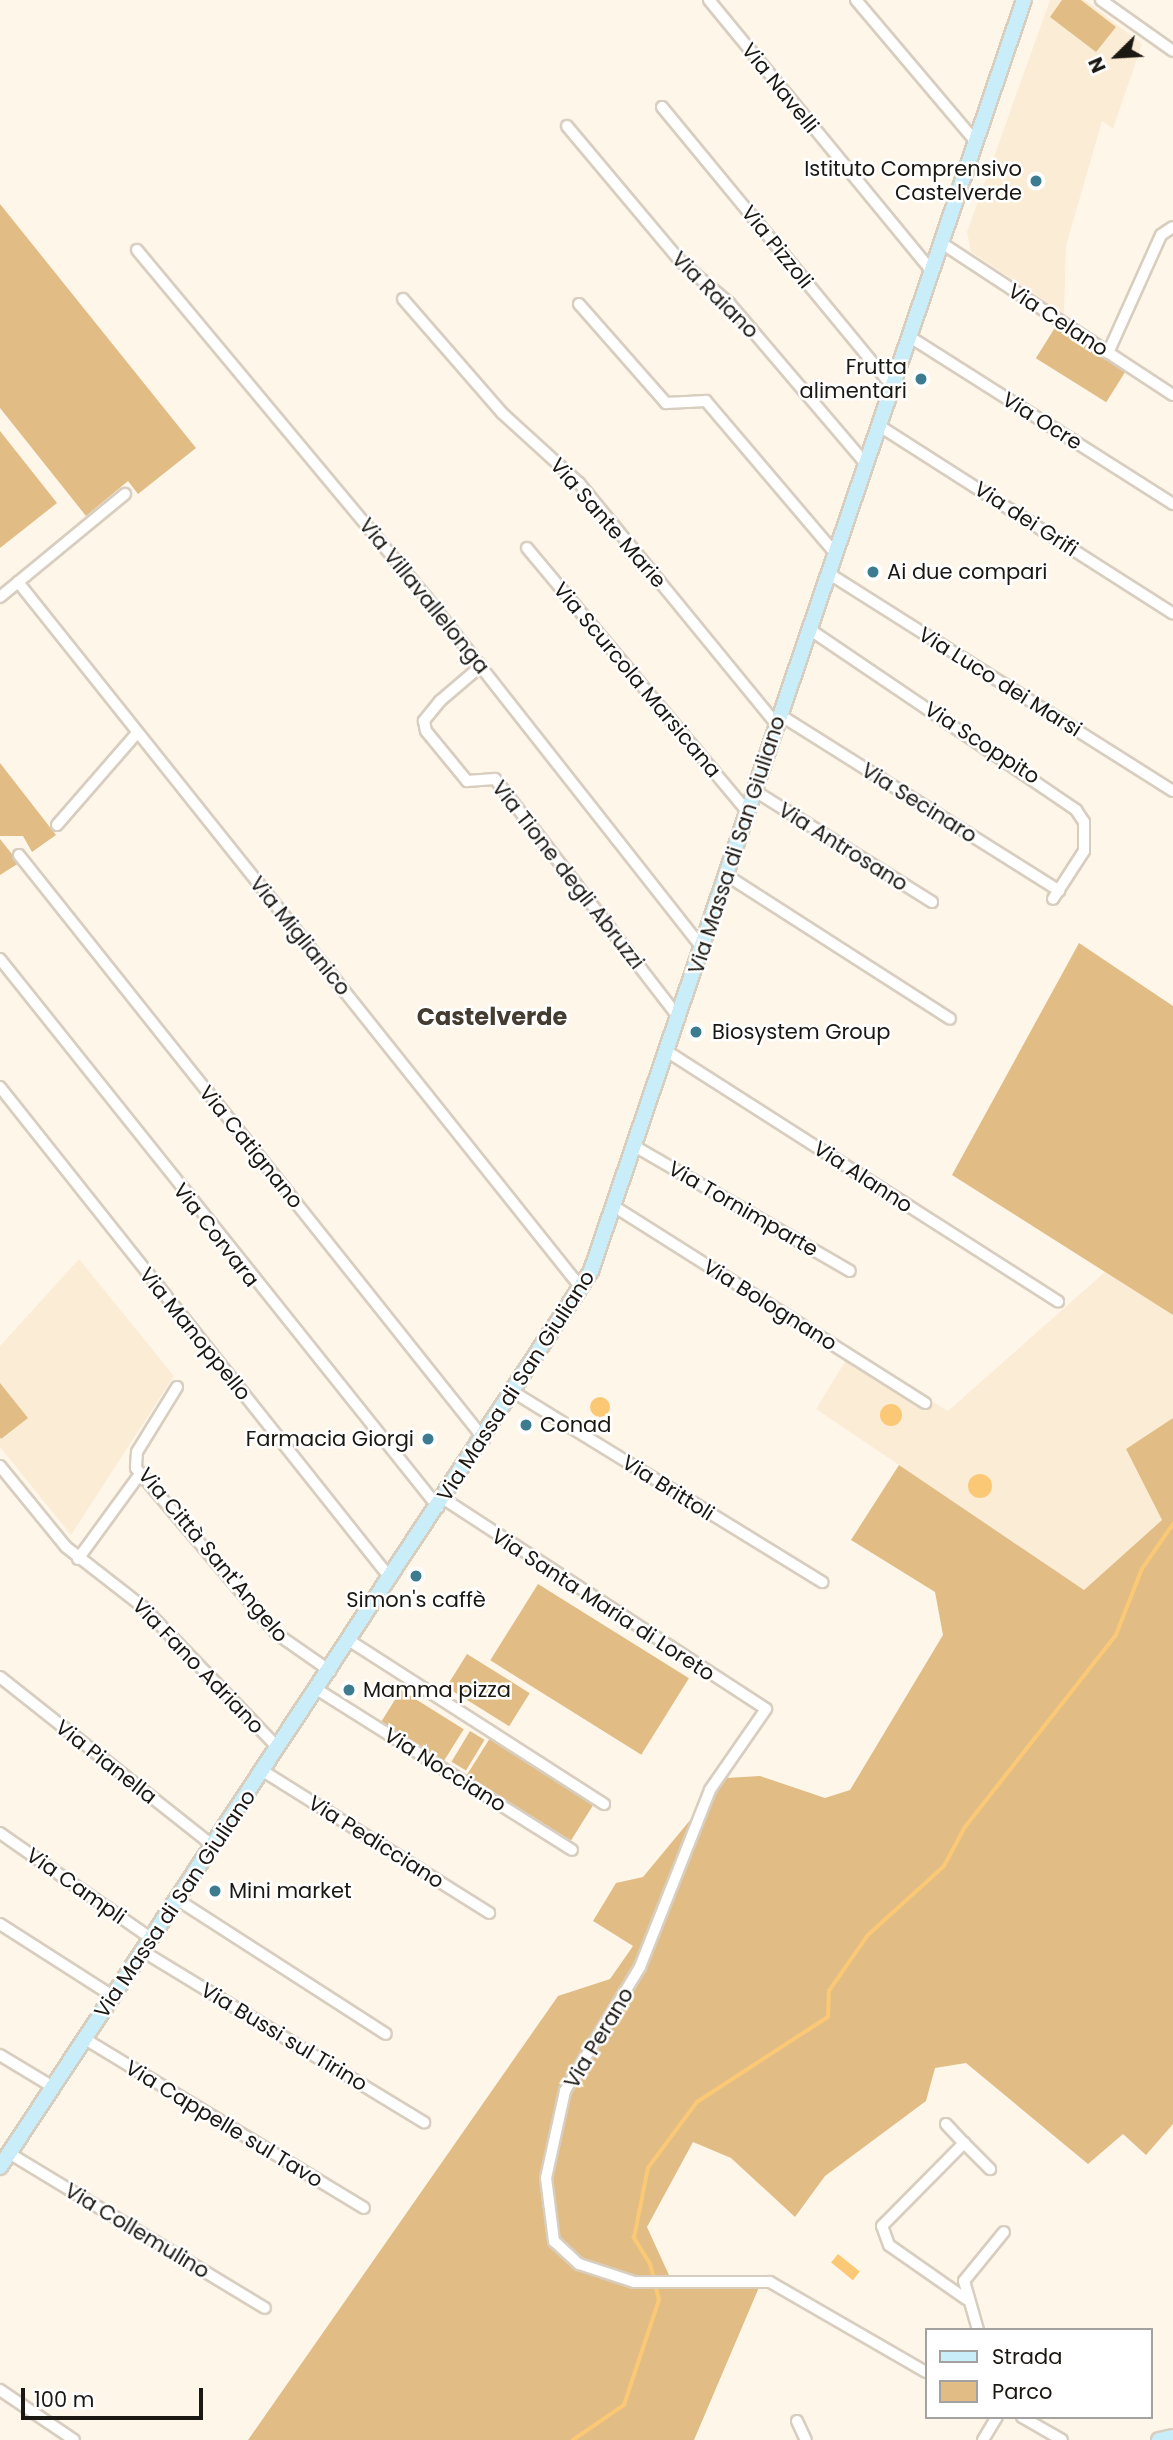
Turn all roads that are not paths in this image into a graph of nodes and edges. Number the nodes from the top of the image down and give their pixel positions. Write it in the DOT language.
graph roads {
  1 [pos="709,0"];
  2 [pos="856,0"];
  3 [pos="1024,0"];
  4 [pos="1101,0"];
  5 [pos="1173,51"];
  6 [pos="662,107"];
  7 [pos="567,126"];
  8 [pos="976,142"];
  9 [pos="1173,227"];
  10 [pos="943,244"];
  11 [pos="137,250"];
  12 [pos="933,273"];
  13 [pos="403,299"];
  14 [pos="579,304"];
  15 [pos="910,338"];
  16 [pos="1108,353"];
  17 [pos="892,387"];
  18 [pos="1173,396"];
  19 [pos="878,425"];
  20 [pos="865,463"];
  21 [pos="125,494"];
  22 [pos="1173,505"];
  23 [pos="527,548"];
  24 [pos="835,553"];
  25 [pos="828,573"];
  26 [pos="18,582"];
  27 [pos="0,597"];
  28 [pos="1173,614"];
  29 [pos="809,629"];
  30 [pos="481,666"];
  31 [pos="778,720"];
  32 [pos="137,733"];
  33 [pos="755,791"];
  34 [pos="1173,791"];
  35 [pos="748,812"];
  36 [pos="57,825"];
  37 [pos="19,855"];
  38 [pos="726,875"];
  39 [pos="1056,895"];
  40 [pos="932,902"];
  41 [pos="702,948"];
  42 [pos="0,959"];
  43 [pos="679,1017"];
  44 [pos="950,1019"];
  45 [pos="668,1052"];
  46 [pos="0,1087"];
  47 [pos="636,1147"];
  48 [pos="615,1207"];
  49 [pos="850,1271"];
  50 [pos="582,1289"];
  51 [pos="1058,1301"];
  52 [pos="177,1387"];
  53 [pos="515,1393"];
  54 [pos="925,1403"];
  55 [pos="484,1439"];
  56 [pos="0,1466"];
  57 [pos="140,1474"];
  58 [pos="441,1503"];
  59 [pos="78,1559"];
  60 [pos="391,1579"];
  61 [pos="822,1582"];
  62 [pos="350,1641"];
  63 [pos="330,1671"];
  64 [pos="0,1677"];
  65 [pos="318,1689"];
  66 [pos="764,1707"];
  67 [pos="278,1748"];
  68 [pos="263,1772"];
  69 [pos="604,1804"];
  70 [pos="0,1833"];
  71 [pos="213,1846"];
  72 [pos="572,1850"];
  73 [pos="178,1900"];
  74 [pos="489,1913"];
  75 [pos="0,1924"];
  76 [pos="148,1946"];
  77 [pos="114,1997"];
  78 [pos="386,2034"];
  79 [pos="85,2039"];
  80 [pos="0,2055"];
  81 [pos="53,2087"];
  82 [pos="424,2122"];
  83 [pos="946,2124"];
  84 [pos="964,2143"];
  85 [pos="9,2154"];
  86 [pos="0,2167"];
  87 [pos="990,2169"];
  88 [pos="364,2208"];
  89 [pos="1004,2232"];
  90 [pos="966,2299"];
  91 [pos="265,2308"];
  92 [pos="977,2328"];
  93 [pos="925,2371"];
  94 [pos="0,2390"];
  95 [pos="996,2419"];
  96 [pos="797,2421"];
  97 [pos="1037,2421"];
  98 [pos="1173,2437"];
  99 [pos="74,2440"];
  100 [pos="806,2440"];
  101 [pos="983,2440"];
  102 [pos="1062,2440"];
  103 [pos="1158,2440"];
  1 -- 12 [label="street, Via Navelli"];
  2 -- 8 [label="street"];
  3 -- 8 [label="street, Via Massa di San Giuliano"];
  4 -- 5 [label="street"];
  6 -- 17 [label="street, Via Pizzoli"];
  7 -- 20 [label="street, Via Raiano"];
  8 -- 10 [label="street, Via Massa di San Giuliano"];
  9 -- 16 [label="street"];
  10 -- 12 [label="street, Via Massa di San Giuliano"];
  10 -- 16 [label="street, Via Celano"];
  11 -- 30 [label="street, Via Villavallelonga"];
  12 -- 15 [label="street, Via Massa di San Giuliano"];
  13 -- 31 [label="street, Via Sante Marie"];
  14 -- 24 [label="street"];
  15 -- 17 [label="street, Via Massa di San Giuliano"];
  15 -- 22 [label="street, Via Ocre"];
  16 -- 18 [label="street, Via Celano"];
  17 -- 19 [label="street, Via Massa di San Giuliano"];
  19 -- 20 [label="street, Via Massa di San Giuliano"];
  19 -- 28 [label="street, Via dei Grifi"];
  20 -- 24 [label="street, Via Massa di San Giuliano"];
  21 -- 26 [label="street"];
  23 -- 35 [label="street, Via Scurcola Marsicana"];
  24 -- 25 [label="street, Via Massa di San Giuliano"];
  25 -- 29 [label="street, Via Massa di San Giuliano"];
  25 -- 34 [label="street, Via Luco dei Marsi"];
  26 -- 27 [label="street"];
  26 -- 32 [label="street, Via Miglianico"];
  29 -- 31 [label="street, Via Massa di San Giuliano"];
  29 -- 39 [label="street, Via Scoppito"];
  30 -- 41 [label="street, Via Villavallelonga"];
  30 -- 43 [label="street, Via Tione degli Abruzzi"];
  31 -- 33 [label="street, Via Massa di San Giuliano"];
  31 -- 39 [label="street, Via Secinaro"];
  32 -- 36 [label="street"];
  32 -- 50 [label="street, Via Miglianico"];
  33 -- 35 [label="street, Via Massa di San Giuliano"];
  33 -- 40 [label="street, Via Antrosano"];
  35 -- 38 [label="street, Via Massa di San Giuliano"];
  37 -- 55 [label="street, Via Catignano"];
  38 -- 41 [label="street, Via Massa di San Giuliano"];
  38 -- 44 [label="street"];
  41 -- 43 [label="street, Via Massa di San Giuliano"];
  42 -- 58 [label="street, Via Corvara"];
  43 -- 45 [label="street, Via Massa di San Giuliano"];
  45 -- 47 [label="street, Via Massa di San Giuliano"];
  45 -- 51 [label="street, Via Alanno"];
  46 -- 60 [label="street, Via Manoppello"];
  47 -- 48 [label="street, Via Massa di San Giuliano"];
  47 -- 49 [label="street, Via Tornimparte"];
  48 -- 50 [label="street, Via Massa di San Giuliano"];
  48 -- 54 [label="street, Via Bolognano"];
  50 -- 53 [label="street, Via Massa di San Giuliano"];
  52 -- 57 [label="street, Via Città Sant'Angelo"];
  53 -- 55 [label="street, Via Massa di San Giuliano"];
  53 -- 61 [label="street, Via Brittoli"];
  55 -- 58 [label="street, Via Massa di San Giuliano"];
  56 -- 59 [label="street, Via Fano Adriano"];
  57 -- 59 [label="street"];
  57 -- 63 [label="street, Via Città Sant'Angelo"];
  58 -- 60 [label="street, Via Massa di San Giuliano"];
  58 -- 66 [label="street, Via Santa Maria di Loreto"];
  59 -- 67 [label="street, Via Fano Adriano"];
  60 -- 62 [label="street, Via Massa di San Giuliano"];
  62 -- 63 [label="street, Via Massa di San Giuliano"];
  62 -- 69 [label="street"];
  63 -- 65 [label="street, Via Massa di San Giuliano"];
  64 -- 71 [label="street, Via Pianella"];
  65 -- 67 [label="street, Via Massa di San Giuliano"];
  65 -- 72 [label="street, Via Nocciano"];
  66 -- 93 [label="street, Via Perano"];
  67 -- 68 [label="street, Via Massa di San Giuliano"];
  68 -- 71 [label="street, Via Massa di San Giuliano"];
  68 -- 74 [label="street, Via Pedicciano"];
  70 -- 76 [label="street, Via Campli"];
  71 -- 73 [label="street, Via Massa di San Giuliano"];
  73 -- 76 [label="street, Via Massa di San Giuliano"];
  73 -- 78 [label="street"];
  75 -- 77 [label="street"];
  76 -- 77 [label="street, Via Massa di San Giuliano"];
  76 -- 82 [label="street, Via Bussi sul Tirino"];
  77 -- 79 [label="street, Via Massa di San Giuliano"];
  79 -- 81 [label="street, Via Massa di San Giuliano"];
  79 -- 88 [label="street, Via Cappelle sul Tavo"];
  80 -- 81 [label="street"];
  81 -- 85 [label="street, Via Massa di San Giuliano"];
  83 -- 84 [label="street"];
  84 -- 87 [label="street"];
  84 -- 90 [label="street"];
  85 -- 86 [label="street, Via Massa di San Giuliano"];
  85 -- 91 [label="street, Via Collemulino"];
  89 -- 90 [label="street"];
  90 -- 92 [label="street"];
  94 -- 99 [label="street"];
  95 -- 101 [label="street"];
  96 -- 100 [label="street"];
  97 -- 102 [label="street"];
  98 -- 103 [label="street"];
}
